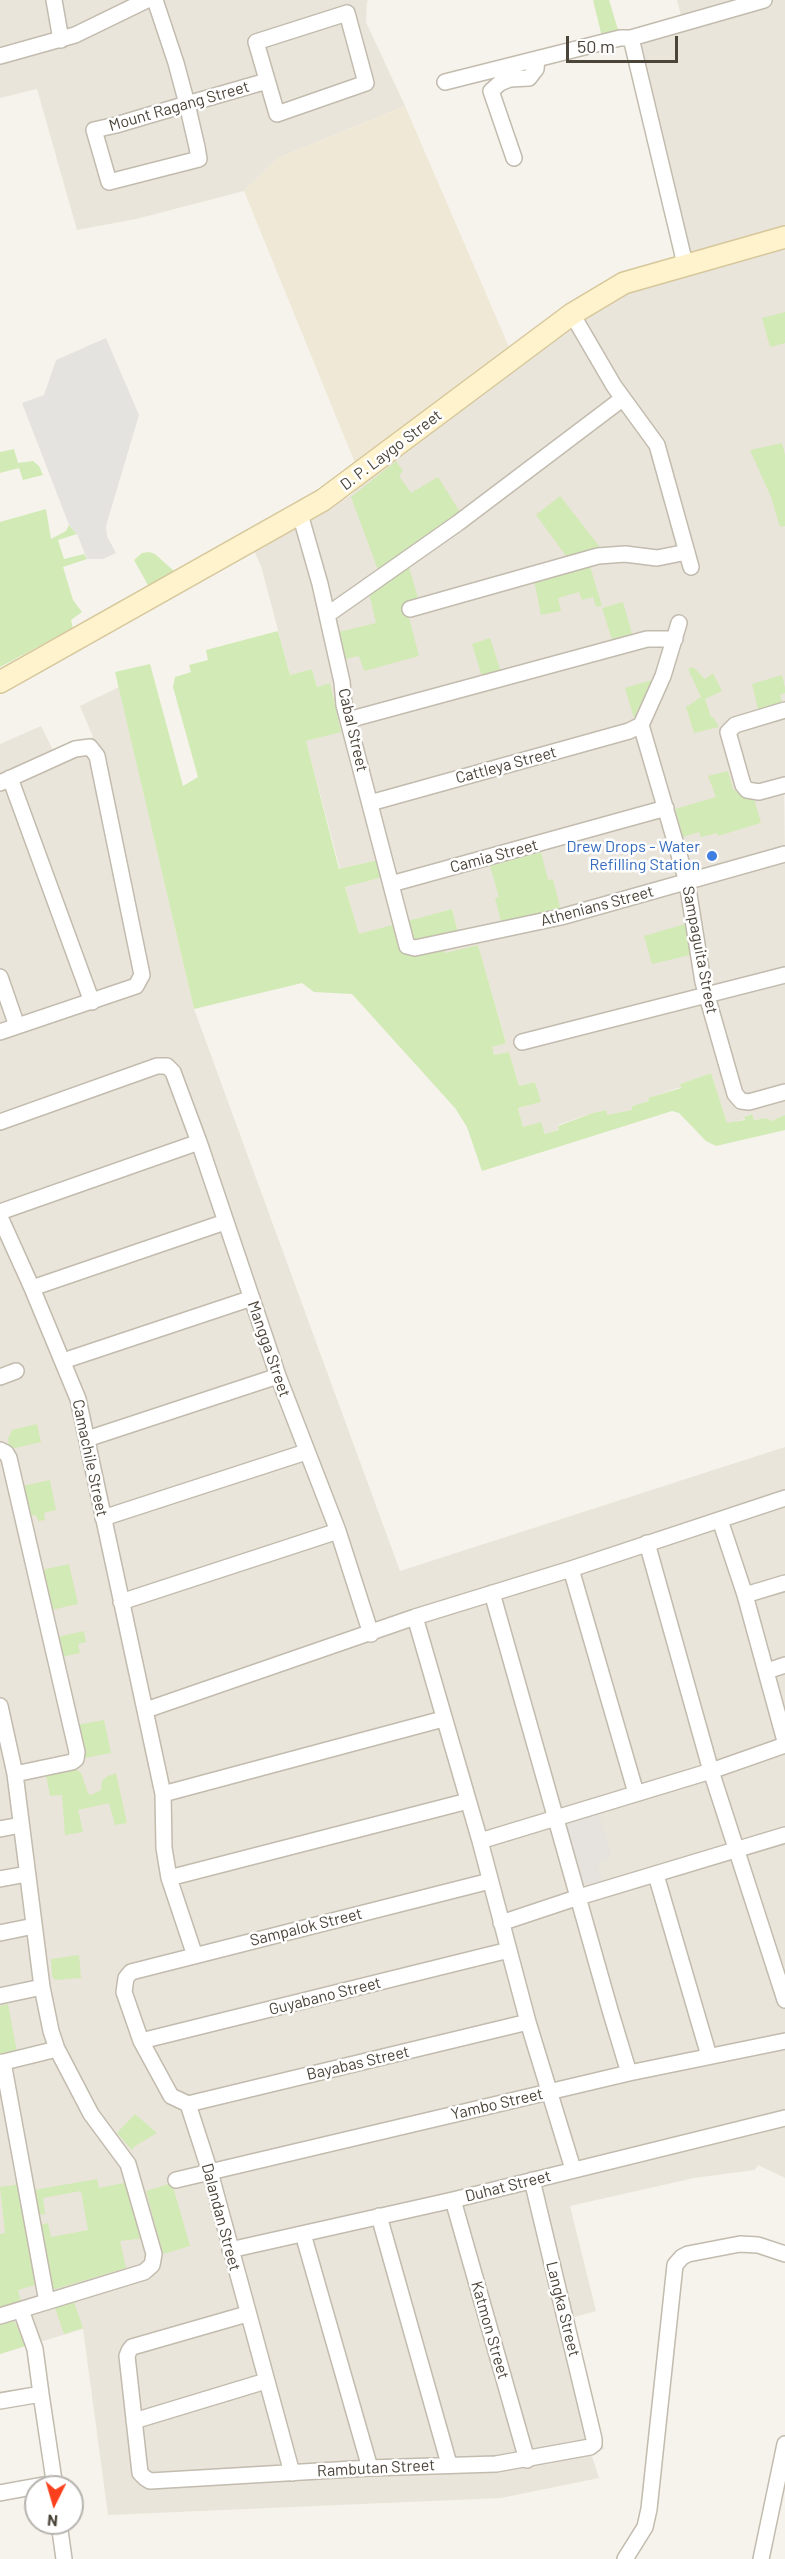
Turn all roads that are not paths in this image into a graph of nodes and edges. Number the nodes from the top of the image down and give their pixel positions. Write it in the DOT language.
graph roads {
  1 [pos="54,0"];
  2 [pos="147,0"];
  3 [pos="155,0"];
  4 [pos="764,0"];
  5 [pos="631,39"];
  6 [pos="61,40"];
  7 [pos="0,56"];
  8 [pos="537,59"];
  9 [pos="267,81"];
  10 [pos="445,82"];
  11 [pos="187,104"];
  12 [pos="514,158"];
  13 [pos="785,237"];
  14 [pos="685,264"];
  15 [pos="572,314"];
  16 [pos="622,399"];
  17 [pos="300,514"];
  18 [pos="687,552"];
  19 [pos="691,567"];
  20 [pos="410,609"];
  21 [pos="327,615"];
  22 [pos="680,623"];
  23 [pos="675,639"];
  24 [pos="0,682"];
  25 [pos="785,710"];
  26 [pos="348,720"];
  27 [pos="641,725"];
  28 [pos="5,780"];
  29 [pos="785,786"];
  30 [pos="370,803"];
  31 [pos="666,808"];
  32 [pos="785,854"];
  33 [pos="687,882"];
  34 [pos="392,884"];
  35 [pos="407,946"];
  36 [pos="785,975"];
  37 [pos="0,977"];
  38 [pos="706,997"];
  39 [pos="92,1002"];
  40 [pos="17,1026"];
  41 [pos="0,1032"];
  42 [pos="522,1042"];
  43 [pos="785,1092"];
  44 [pos="0,1122"];
  45 [pos="199,1142"];
  46 [pos="0,1212"];
  47 [pos="0,1217"];
  48 [pos="225,1222"];
  49 [pos="32,1288"];
  50 [pos="252,1298"];
  51 [pos="63,1361"];
  52 [pos="16,1371"];
  53 [pos="278,1376"];
  54 [pos="0,1377"];
  55 [pos="87,1439"];
  56 [pos="0,1450"];
  57 [pos="306,1452"];
  58 [pos="785,1498"];
  59 [pos="103,1518"];
  60 [pos="720,1520"];
  61 [pos="338,1531"];
  62 [pos="647,1543"];
  63 [pos="571,1569"];
  64 [pos="785,1583"];
  65 [pos="492,1593"];
  66 [pos="745,1595"];
  67 [pos="121,1602"];
  68 [pos="415,1617"];
  69 [pos="371,1634"];
  70 [pos="785,1665"];
  71 [pos="767,1671"];
  72 [pos="0,1710"];
  73 [pos="146,1710"];
  74 [pos="443,1719"];
  75 [pos="785,1743"];
  76 [pos="10,1770"];
  77 [pos="711,1772"];
  78 [pos="636,1793"];
  79 [pos="163,1794"];
  80 [pos="468,1801"];
  81 [pos="556,1818"];
  82 [pos="21,1825"];
  83 [pos="0,1829"];
  84 [pos="785,1835"];
  85 [pos="480,1841"];
  86 [pos="735,1849"];
  87 [pos="27,1874"];
  88 [pos="656,1875"];
  89 [pos="169,1878"];
  90 [pos="0,1879"];
  91 [pos="490,1881"];
  92 [pos="579,1897"];
  93 [pos="501,1923"];
  94 [pos="34,1926"];
  95 [pos="0,1933"];
  96 [pos="509,1950"];
  97 [pos="195,1956"];
  98 [pos="42,1988"];
  99 [pos="0,1996"];
  100 [pos="785,2000"];
  101 [pos="528,2022"];
  102 [pos="141,2041"];
  103 [pos="785,2041"];
  104 [pos="57,2049"];
  105 [pos="710,2056"];
  106 [pos="2,2062"];
  107 [pos="629,2073"];
  108 [pos="550,2092"];
  109 [pos="188,2104"];
  110 [pos="785,2118"];
  111 [pos="573,2169"];
  112 [pos="210,2172"];
  113 [pos="176,2180"];
  114 [pos="532,2180"];
  115 [pos="453,2200"];
  116 [pos="379,2216"];
  117 [pos="303,2234"];
  118 [pos="230,2250"];
  119 [pos="785,2254"];
  120 [pos="46,2302"];
  121 [pos="21,2310"];
  122 [pos="247,2314"];
  123 [pos="0,2316"];
  124 [pos="266,2381"];
  125 [pos="41,2394"];
  126 [pos="0,2401"];
  127 [pos="134,2421"];
  128 [pos="594,2439"];
  129 [pos="785,2444"];
  130 [pos="527,2460"];
  131 [pos="449,2464"];
  132 [pos="370,2468"];
  133 [pos="292,2473"];
  134 [pos="53,2475"];
  135 [pos="24,2489"];
  136 [pos="0,2493"];
  137 [pos="61,2535"];
  138 [pos="64,2559"];
  139 [pos="625,2559"];
  140 [pos="761,2559"];
  1 -- 6 [label="street"];
  2 -- 6 [label="street"];
  3 -- 11 [label="street"];
  4 -- 5 [label="street"];
  5 -- 8 [label="street"];
  5 -- 14 [label="street"];
  6 -- 7 [label="street"];
  8 -- 10 [label="street"];
  8 -- 12 [label="street"];
  9 -- 9 [label="street, Mount Ragang Street"];
  9 -- 11 [label="street, Mount Ragang Street"];
  11 -- 11 [label="street, Mount Ragang Street"];
  13 -- 14 [label="main road, D. P. Laygo Street"];
  14 -- 15 [label="main road, D. P. Laygo Street"];
  15 -- 16 [label="street"];
  15 -- 17 [label="main road, D. P. Laygo Street"];
  16 -- 18 [label="street"];
  16 -- 21 [label="street"];
  17 -- 21 [label="street, Cabal Street"];
  17 -- 24 [label="main road, D. P. Laygo Street"];
  18 -- 19 [label="street"];
  18 -- 20 [label="street"];
  21 -- 26 [label="street, Cabal Street"];
  22 -- 23 [label="street"];
  23 -- 26 [label="street"];
  23 -- 27 [label="street"];
  25 -- 29 [label="street"];
  26 -- 30 [label="street, Cabal Street"];
  27 -- 30 [label="street, Cattleya Street"];
  27 -- 31 [label="street, Sampaguita Street"];
  28 -- 39 [label="street"];
  28 -- 39 [label="street"];
  30 -- 34 [label="street, Cabal Street"];
  31 -- 33 [label="street, Sampaguita Street"];
  31 -- 34 [label="street, Camia Street"];
  32 -- 33 [label="street, Athenians Street"];
  33 -- 35 [label="street, Athenians Street"];
  33 -- 38 [label="street, Sampaguita Street"];
  34 -- 35 [label="street, Cabal Street"];
  36 -- 38 [label="street"];
  37 -- 40 [label="street"];
  38 -- 42 [label="street"];
  38 -- 43 [label="street, Sampaguita Street"];
  39 -- 40 [label="street"];
  40 -- 41 [label="street"];
  44 -- 45 [label="street, Mangga Street"];
  45 -- 46 [label="street"];
  45 -- 48 [label="street, Mangga Street"];
  47 -- 49 [label="street, Camachile Street"];
  48 -- 49 [label="street"];
  48 -- 50 [label="street, Mangga Street"];
  49 -- 51 [label="street, Camachile Street"];
  50 -- 51 [label="street"];
  50 -- 53 [label="street, Mangga Street"];
  51 -- 55 [label="street, Camachile Street"];
  52 -- 54 [label="street"];
  53 -- 55 [label="street"];
  53 -- 57 [label="street, Mangga Street"];
  55 -- 59 [label="street, Camachile Street"];
  56 -- 76 [label="street"];
  57 -- 59 [label="street"];
  57 -- 61 [label="street, Mangga Street"];
  58 -- 60 [label="street"];
  59 -- 67 [label="street, Camachile Street"];
  60 -- 62 [label="street"];
  60 -- 66 [label="street"];
  61 -- 67 [label="street"];
  61 -- 69 [label="street, Mangga Street"];
  62 -- 63 [label="street"];
  62 -- 77 [label="street"];
  63 -- 65 [label="street"];
  63 -- 78 [label="street"];
  64 -- 66 [label="street"];
  65 -- 68 [label="street"];
  65 -- 81 [label="street"];
  66 -- 71 [label="street"];
  67 -- 73 [label="street, Camachile Street"];
  68 -- 69 [label="street"];
  68 -- 74 [label="street"];
  69 -- 73 [label="street"];
  70 -- 71 [label="street"];
  71 -- 75 [label="street"];
  72 -- 76 [label="street"];
  73 -- 79 [label="street, Camachile Street"];
  74 -- 79 [label="street"];
  74 -- 80 [label="street"];
  75 -- 77 [label="street"];
  76 -- 82 [label="street"];
  77 -- 78 [label="street"];
  77 -- 86 [label="street"];
  78 -- 81 [label="street"];
  79 -- 89 [label="street, Camachile Street"];
  80 -- 85 [label="street"];
  80 -- 89 [label="street"];
  81 -- 85 [label="street"];
  81 -- 92 [label="street"];
  82 -- 83 [label="street"];
  82 -- 87 [label="street"];
  84 -- 86 [label="street"];
  85 -- 91 [label="street"];
  86 -- 88 [label="street"];
  86 -- 100 [label="street"];
  87 -- 90 [label="street"];
  87 -- 94 [label="street"];
  88 -- 92 [label="street"];
  88 -- 105 [label="street"];
  89 -- 97 [label="street, Camachile Street"];
  91 -- 93 [label="street"];
  91 -- 97 [label="street, Sampalok Street"];
  92 -- 93 [label="street"];
  92 -- 107 [label="street"];
  93 -- 96 [label="street"];
  94 -- 95 [label="street"];
  94 -- 98 [label="street"];
  96 -- 101 [label="street"];
  96 -- 102 [label="street, Guyabano Street"];
  97 -- 102 [label="street, Sampalok Street"];
  98 -- 99 [label="street"];
  98 -- 104 [label="street"];
  101 -- 108 [label="street"];
  101 -- 109 [label="street, Bayabas Street"];
  102 -- 109 [label="street"];
  103 -- 105 [label="street, Yambo Street"];
  104 -- 106 [label="street"];
  104 -- 120 [label="street"];
  105 -- 107 [label="street, Yambo Street"];
  106 -- 120 [label="street"];
  107 -- 108 [label="street, Yambo Street"];
  108 -- 111 [label="street"];
  108 -- 112 [label="street, Yambo Street"];
  109 -- 112 [label="street, Dalandan Street"];
  110 -- 111 [label="street, Duhat Street"];
  111 -- 114 [label="street, Duhat Street"];
  112 -- 113 [label="street, Yambo Street"];
  112 -- 118 [label="street, Dalandan Street"];
  114 -- 115 [label="street, Duhat Street"];
  114 -- 128 [label="street, Langka Street"];
  115 -- 116 [label="street, Duhat Street"];
  115 -- 130 [label="street, Katmon Street"];
  116 -- 117 [label="street, Duhat Street"];
  116 -- 131 [label="street"];
  117 -- 118 [label="street, Duhat Street"];
  117 -- 132 [label="street"];
  118 -- 122 [label="street, Dalandan Street"];
  119 -- 139 [label="street"];
  120 -- 121 [label="street"];
  121 -- 123 [label="street"];
  121 -- 125 [label="street"];
  122 -- 124 [label="street, Dalandan Street"];
  122 -- 127 [label="street"];
  124 -- 127 [label="street"];
  124 -- 133 [label="street, Dalandan Street"];
  125 -- 126 [label="street"];
  125 -- 134 [label="street"];
  127 -- 133 [label="street, Rambutan Street"];
  128 -- 130 [label="street, Rambutan Street"];
  129 -- 140 [label="street"];
  130 -- 131 [label="street, Rambutan Street"];
  131 -- 132 [label="street, Rambutan Street"];
  132 -- 133 [label="street, Rambutan Street"];
  135 -- 136 [label="street"];
  137 -- 138 [label="street"];
}
